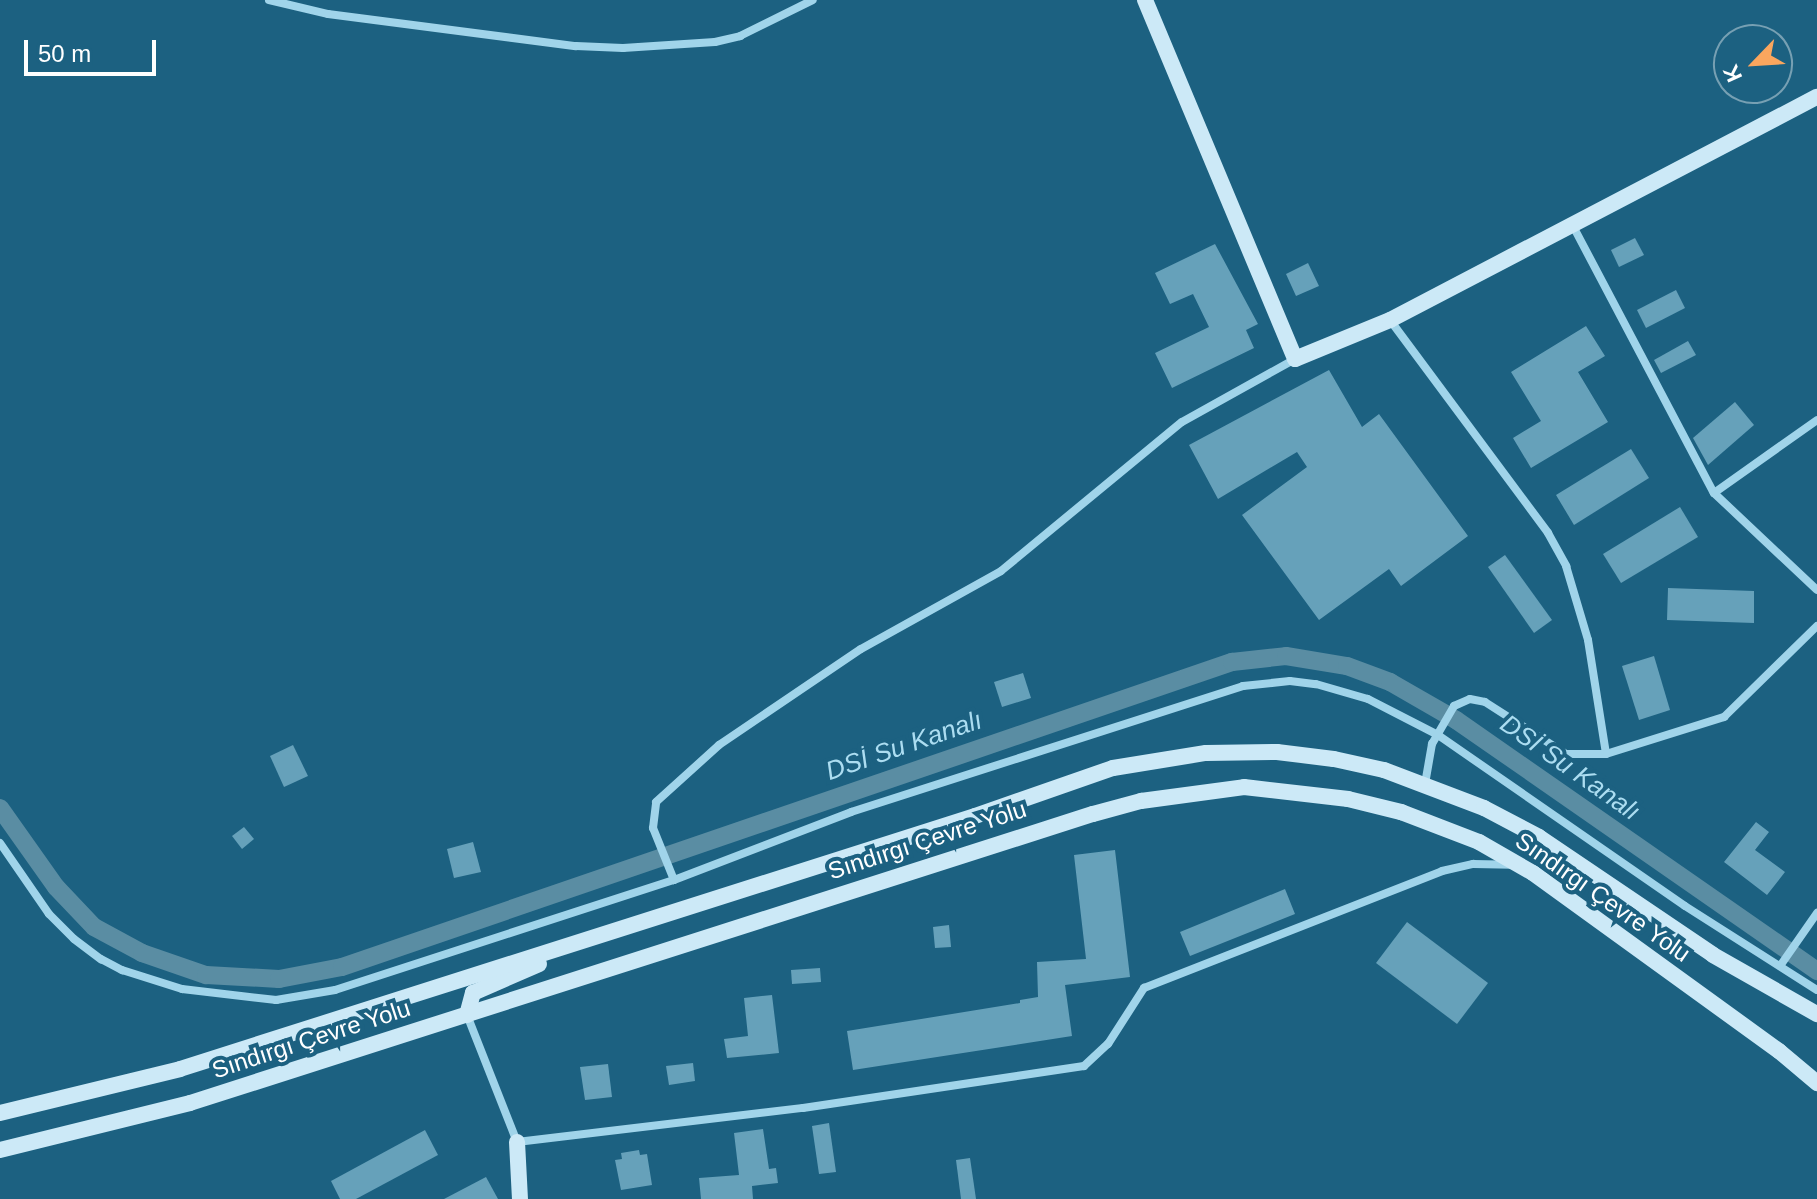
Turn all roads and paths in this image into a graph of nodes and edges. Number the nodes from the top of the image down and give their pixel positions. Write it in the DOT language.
graph roads {
  1 [pos="272,0"];
  2 [pos="1145,0"];
  3 [pos="808,1"];
  4 [pos="1817,97"];
  5 [pos="1573,226"];
  6 [pos="1390,320"];
  7 [pos="1295,359"];
  8 [pos="1817,420"];
  9 [pos="1714,493"];
  10 [pos="1817,590"];
  11 [pos="1817,626"];
  12 [pos="1440,732"];
  13 [pos="1606,754"];
  14 [pos="1425,784"];
  15 [pos="0,843"];
  16 [pos="1519,865"];
  17 [pos="674,880"];
  18 [pos="1817,913"];
  19 [pos="614,931"];
  20 [pos="1782,963"];
  21 [pos="1817,990"];
  22 [pos="1817,1014"];
  23 [pos="467,1015"];
  24 [pos="1817,1083"];
  25 [pos="0,1113"];
  26 [pos="517,1142"];
  27 [pos="0,1150"];
  28 [pos="520,1199"];
  1 -- 3 [label="street"];
  2 -- 7 [label="main road"];
  4 -- 5 [label="main road"];
  5 -- 6 [label="main road"];
  5 -- 9 [label="street"];
  6 -- 7 [label="main road"];
  6 -- 13 [label="street"];
  7 -- 17 [label="street"];
  8 -- 9 [label="street"];
  9 -- 10 [label="street"];
  11 -- 13 [label="street"];
  12 -- 13 [label="street"];
  12 -- 14 [label="street"];
  12 -- 17 [label="street"];
  12 -- 20 [label="street"];
  14 -- 19 [label="main road, Sındırgı Çevre Yolu"];
  14 -- 22 [label="main road, Sındırgı Çevre Yolu"];
  15 -- 17 [label="street"];
  16 -- 23 [label="main road, Sındırgı Çevre Yolu"];
  16 -- 24 [label="main road, Sındırgı Çevre Yolu"];
  16 -- 26 [label="street"];
  18 -- 20 [label="street"];
  19 -- 23 [label="main road"];
  19 -- 25 [label="main road, Sındırgı Çevre Yolu"];
  20 -- 21 [label="street"];
  23 -- 26 [label="street"];
  23 -- 27 [label="main road, Sındırgı Çevre Yolu"];
  26 -- 28 [label="main road"];
}
